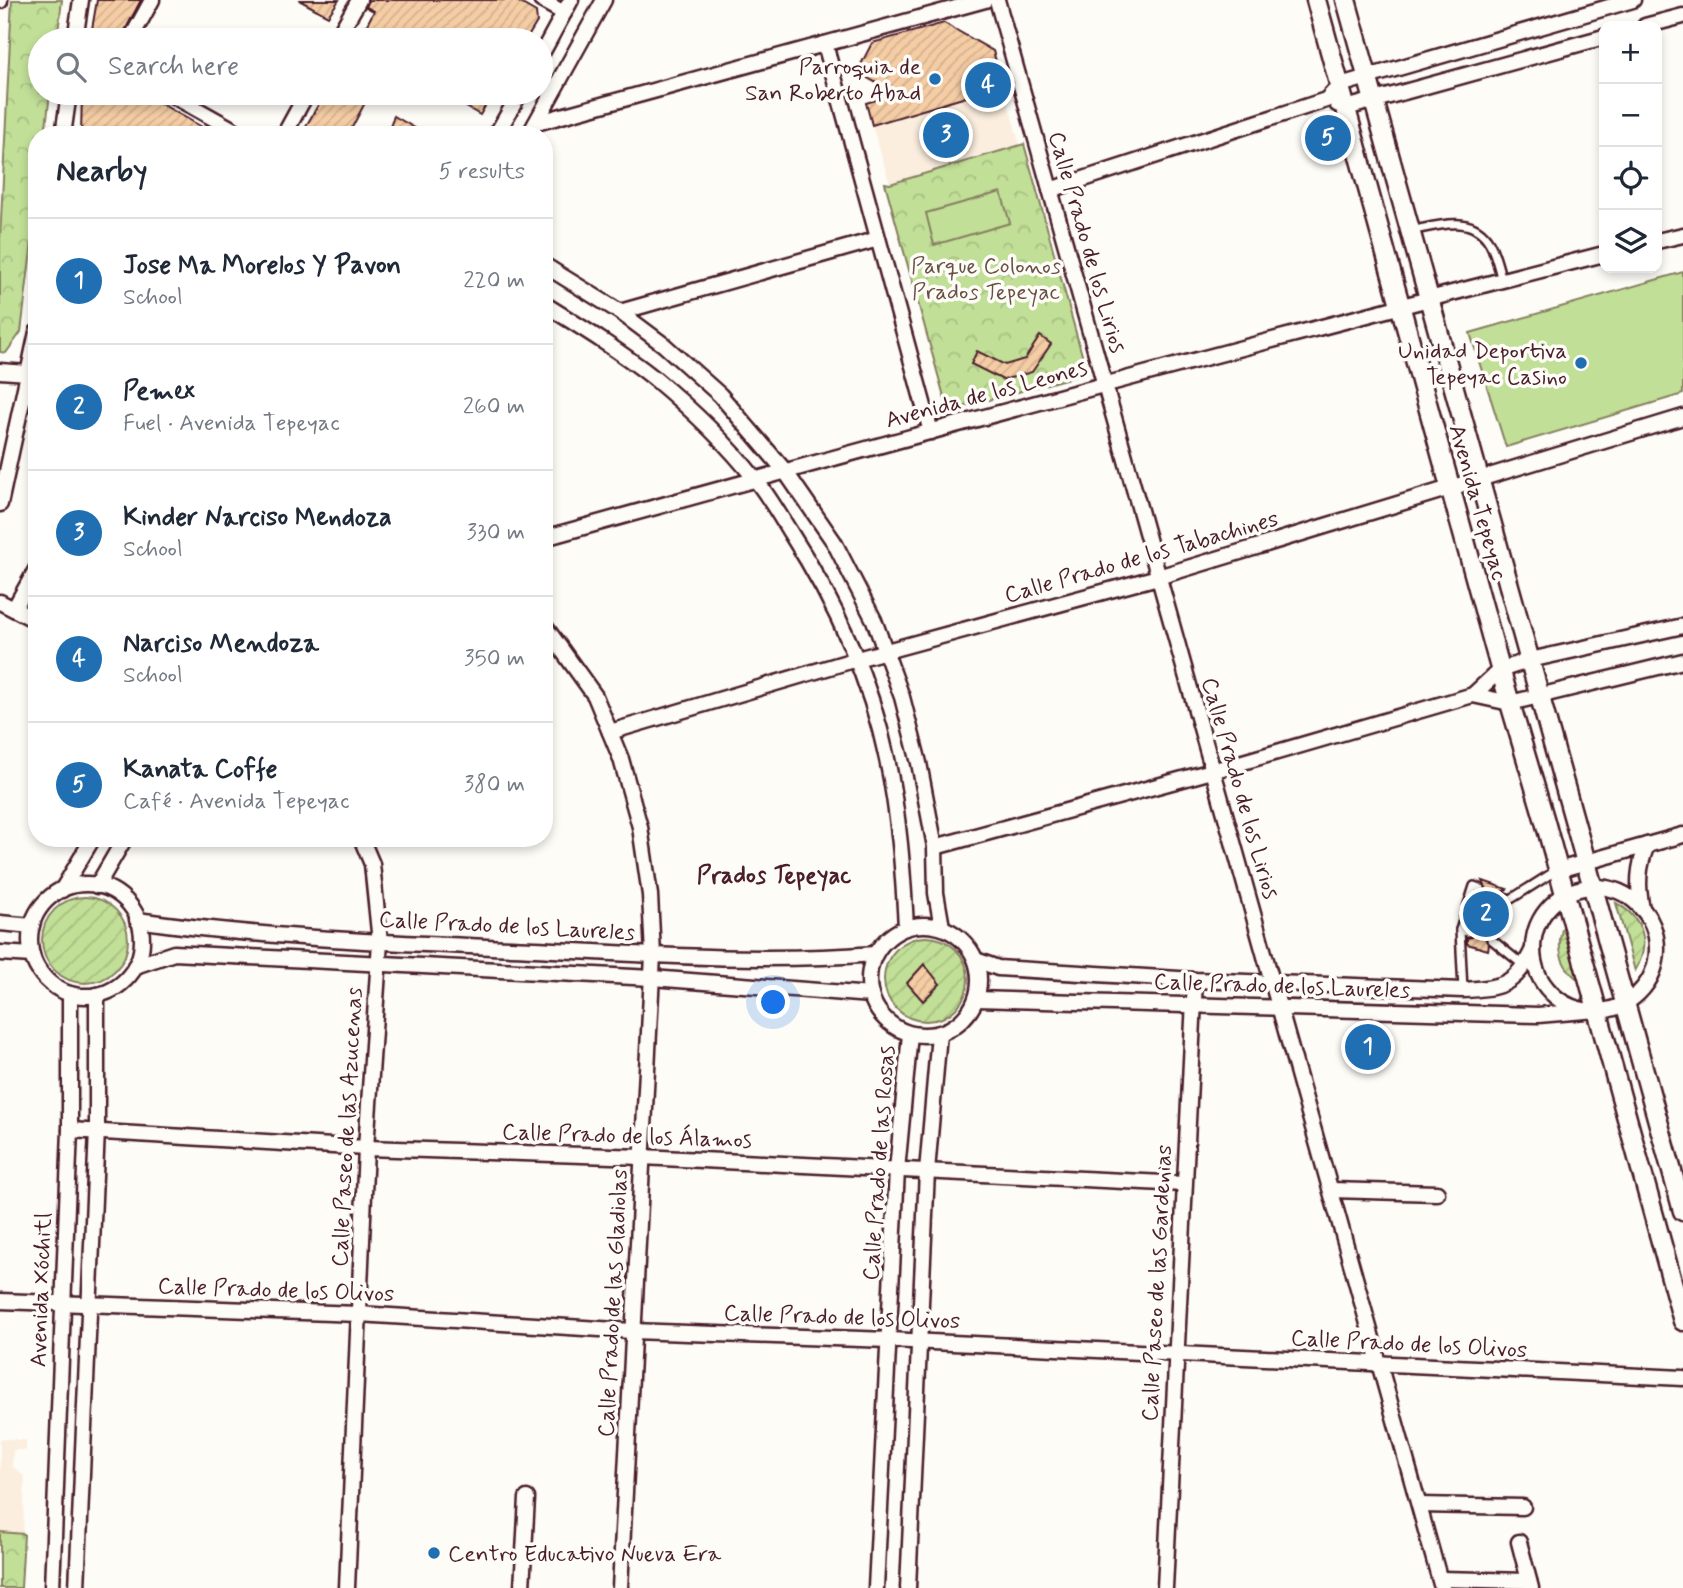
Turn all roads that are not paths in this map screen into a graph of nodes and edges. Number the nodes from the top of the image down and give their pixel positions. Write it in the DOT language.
graph roads {
  1 [pos="81,0"];
  2 [pos="152,0"];
  3 [pos="359,0"];
  4 [pos="541,0"];
  5 [pos="604,0"];
  6 [pos="985,0"];
  7 [pos="997,0"];
  8 [pos="1316,0"];
  9 [pos="1346,0"];
  10 [pos="1633,0"];
  11 [pos="568,6"];
  12 [pos="1683,16"];
  13 [pos="1662,22"];
  14 [pos="77,28"];
  15 [pos="137,28"];
  16 [pos="343,28"];
  17 [pos="553,33"];
  18 [pos="1599,38"];
  19 [pos="825,44"];
  20 [pos="1367,77"];
  21 [pos="1340,85"];
  22 [pos="553,91"];
  23 [pos="1374,99"];
  24 [pos="1326,100"];
  25 [pos="67,105"];
  26 [pos="189,105"];
  27 [pos="300,105"];
  28 [pos="513,105"];
  29 [pos="545,105"];
  30 [pos="1346,108"];
  31 [pos="64,126"];
  32 [pos="227,126"];
  33 [pos="289,126"];
  34 [pos="501,126"];
  35 [pos="534,126"];
  36 [pos="542,126"];
  37 [pos="1050,190"];
  38 [pos="1410,231"];
  39 [pos="1683,235"];
  40 [pos="878,239"];
  41 [pos="1662,240"];
  42 [pos="1599,255"];
  43 [pos="553,271"];
  44 [pos="1502,280"];
  45 [pos="1429,299"];
  46 [pos="1401,305"];
  47 [pos="553,310"];
  48 [pos="620,312"];
  49 [pos="0,371"];
  50 [pos="28,373"];
  51 [pos="1104,385"];
  52 [pos="1683,417"];
  53 [pos="931,432"];
  54 [pos="785,471"];
  55 [pos="755,479"];
  56 [pos="1480,480"];
  57 [pos="1451,489"];
  58 [pos="0,504"];
  59 [pos="553,535"];
  60 [pos="1158,577"];
  61 [pos="28,584"];
  62 [pos="0,602"];
  63 [pos="14,609"];
  64 [pos="28,616"];
  65 [pos="1683,626"];
  66 [pos="553,638"];
  67 [pos="887,651"];
  68 [pos="857,659"];
  69 [pos="1530,660"];
  70 [pos="1683,661"];
  71 [pos="1500,670"];
  72 [pos="1473,695"];
  73 [pos="1540,697"];
  74 [pos="1510,704"];
  75 [pos="610,732"];
  76 [pos="1212,771"];
  77 [pos="1683,835"];
  78 [pos="1647,845"];
  79 [pos="88,847"];
  80 [pos="120,847"];
  81 [pos="365,847"];
  82 [pos="935,847"];
  83 [pos="1586,862"];
  84 [pos="1558,870"];
  85 [pos="97,886"];
  86 [pos="1593,886"];
  87 [pos="1481,889"];
  88 [pos="62,890"];
  89 [pos="1565,894"];
  90 [pos="1504,897"];
  91 [pos="1642,909"];
  92 [pos="137,920"];
  93 [pos="0,923"];
  94 [pos="32,926"];
  95 [pos="906,927"];
  96 [pos="942,927"];
  97 [pos="1491,939"];
  98 [pos="380,942"];
  99 [pos="1532,949"];
  100 [pos="0,953"];
  101 [pos="876,954"];
  102 [pos="32,955"];
  103 [pos="653,955"];
  104 [pos="976,960"];
  105 [pos="378,964"];
  106 [pos="135,966"];
  107 [pos="1524,966"];
  108 [pos="652,978"];
  109 [pos="1195,981"];
  110 [pos="1273,984"];
  111 [pos="1463,990"];
  112 [pos="70,994"];
  113 [pos="97,995"];
  114 [pos="871,995"];
  115 [pos="977,999"];
  116 [pos="1625,1003"];
  117 [pos="1194,1005"];
  118 [pos="1279,1008"];
  119 [pos="1592,1011"];
  120 [pos="910,1034"];
  121 [pos="939,1034"];
  122 [pos="70,1130"];
  123 [pos="97,1130"];
  124 [pos="366,1148"];
  125 [pos="642,1157"];
  126 [pos="897,1170"];
  127 [pos="926,1171"];
  128 [pos="1184,1184"];
  129 [pos="1331,1190"];
  130 [pos="1437,1193"];
  131 [pos="1683,1211"];
  132 [pos="0,1301"];
  133 [pos="62,1303"];
  134 [pos="88,1304"];
  135 [pos="359,1314"];
  136 [pos="1683,1321"];
  137 [pos="632,1331"];
  138 [pos="889,1340"];
  139 [pos="919,1342"];
  140 [pos="1175,1354"];
  141 [pos="1379,1364"];
  142 [pos="1683,1378"];
  143 [pos="527,1498"];
  144 [pos="1419,1505"];
  145 [pos="1524,1507"];
  146 [pos="1519,1542"];
  147 [pos="1441,1583"];
  148 [pos="1530,1584"];
  149 [pos="52,1588"];
  150 [pos="77,1588"];
  151 [pos="347,1588"];
  152 [pos="522,1588"];
  153 [pos="620,1588"];
  154 [pos="876,1588"];
  155 [pos="908,1588"];
  156 [pos="1165,1588"];
  1 -- 14 [label="street"];
  2 -- 15 [label="street"];
  3 -- 16 [label="street"];
  4 -- 11 [label="street"];
  5 -- 22 [label="street"];
  6 -- 19 [label="street"];
  7 -- 37 [label="street, Calle Prado de los Lirios"];
  8 -- 21 [label="street, Avenida Tepeyac"];
  9 -- 20 [label="street, Avenida Tepeyac"];
  10 -- 20 [label="street"];
  11 -- 17 [label="street"];
  12 -- 13 [label="street"];
  18 -- 23 [label="street"];
  19 -- 36 [label="street"];
  19 -- 40 [label="street"];
  20 -- 21 [label="street"];
  20 -- 23 [label="street, Avenida Tepeyac"];
  21 -- 24 [label="street"];
  21 -- 30 [label="street, Avenida Tepeyac"];
  23 -- 30 [label="street"];
  23 -- 38 [label="street, Avenida Tepeyac"];
  24 -- 30 [label="street"];
  24 -- 37 [label="street"];
  25 -- 31 [label="street"];
  26 -- 32 [label="street"];
  27 -- 33 [label="street"];
  28 -- 34 [label="street"];
  29 -- 35 [label="street"];
  30 -- 46 [label="street, Avenida Tepeyac"];
  37 -- 51 [label="street, Calle Prado de los Lirios"];
  38 -- 44 [label="lane"];
  38 -- 45 [label="street, Avenida Tepeyac"];
  39 -- 41 [label="street"];
  40 -- 48 [label="street"];
  40 -- 53 [label="street"];
  42 -- 44 [label="street, Avenida de los Leones"];
  43 -- 48 [label="street"];
  44 -- 45 [label="street, Avenida de los Leones"];
  45 -- 46 [label="street, Avenida de los Leones"];
  45 -- 56 [label="street, Avenida Tepeyac"];
  46 -- 51 [label="street, Avenida de los Leones"];
  46 -- 57 [label="street, Avenida Tepeyac"];
  47 -- 55 [label="street"];
  48 -- 54 [label="street"];
  49 -- 50 [label="street"];
  50 -- 58 [label="street"];
  51 -- 53 [label="street, Avenida de los Leones"];
  51 -- 60 [label="street, Calle Prado de los Lirios"];
  52 -- 56 [label="street, Calle Prado de los Tabachines"];
  53 -- 54 [label="street, Avenida de los Leones"];
  54 -- 55 [label="street, Avenida de los Leones"];
  54 -- 67 [label="street"];
  55 -- 59 [label="street, Avenida de los Leones"];
  55 -- 68 [label="street"];
  56 -- 57 [label="street, Calle Prado de los Tabachines"];
  56 -- 69 [label="street, Avenida Tepeyac"];
  57 -- 60 [label="street, Calle Prado de los Tabachines"];
  57 -- 71 [label="street, Avenida Tepeyac"];
  60 -- 67 [label="street, Calle Prado de los Tabachines"];
  60 -- 76 [label="street, Calle Prado de los Lirios"];
  61 -- 63 [label="street"];
  62 -- 63 [label="street"];
  63 -- 64 [label="street"];
  65 -- 69 [label="street"];
  66 -- 75 [label="street, Calle Prado de las Gladiolas"];
  67 -- 68 [label="street, Calle Prado de los Tabachines"];
  67 -- 82 [label="street"];
  68 -- 75 [label="street, Calle Prado de los Tabachines"];
  68 -- 95 [label="street"];
  69 -- 71 [label="street"];
  69 -- 73 [label="street, Avenida Tepeyac"];
  70 -- 73 [label="street"];
  71 -- 72 [label="street"];
  71 -- 74 [label="street, Avenida Tepeyac"];
  72 -- 74 [label="street"];
  72 -- 76 [label="street"];
  73 -- 74 [label="street"];
  73 -- 83 [label="street, Avenida Tepeyac"];
  74 -- 84 [label="street, Avenida Tepeyac"];
  75 -- 103 [label="street, Calle Prado de las Gladiolas"];
  76 -- 82 [label="street"];
  76 -- 110 [label="street, Calle Prado de los Lirios"];
  77 -- 78 [label="street"];
  78 -- 83 [label="street"];
  78 -- 91 [label="street"];
  79 -- 88 [label="street"];
  80 -- 85 [label="street"];
  81 -- 98 [label="street, Calle Paseo de las Azucenas"];
  82 -- 96 [label="street"];
  83 -- 84 [label="street"];
  83 -- 86 [label="street, Avenida Tepeyac"];
  84 -- 89 [label="street, Avenida Tepeyac"];
  84 -- 90 [label="lane"];
  85 -- 88 [label="street"];
  85 -- 92 [label="street"];
  86 -- 89 [label="street"];
  86 -- 91 [label="street"];
  86 -- 116 [label="street, Avenida Tepeyac"];
  87 -- 111 [label="lane"];
  88 -- 94 [label="street"];
  89 -- 99 [label="street"];
  89 -- 119 [label="street, Avenida Tepeyac"];
  91 -- 116 [label="street"];
  92 -- 98 [label="street, Calle Prado de los Laureles"];
  92 -- 106 [label="street"];
  93 -- 94 [label="street"];
  94 -- 102 [label="street"];
  95 -- 96 [label="street"];
  95 -- 101 [label="street"];
  96 -- 104 [label="street"];
  97 -- 107 [label="lane"];
  98 -- 103 [label="street, Calle Prado de los Laureles"];
  98 -- 105 [label="street, Calle Paseo de las Azucenas"];
  99 -- 107 [label="street, Calle Prado de los Laureles"];
  99 -- 119 [label="street"];
  100 -- 102 [label="street"];
  101 -- 103 [label="street, Calle Prado de los Laureles"];
  101 -- 114 [label="street"];
  102 -- 112 [label="street"];
  103 -- 108 [label="street, Calle Prado de las Gladiolas"];
  104 -- 109 [label="street, Calle Prado de los Laureles"];
  104 -- 115 [label="street"];
  105 -- 106 [label="street, Calle Prado de los Laureles"];
  105 -- 108 [label="street, Calle Prado de los Laureles"];
  105 -- 124 [label="street, Calle Paseo de las Azucenas"];
  106 -- 113 [label="street"];
  107 -- 111 [label="street, Calle Prado de los Laureles"];
  108 -- 114 [label="street, Calle Prado de los Laureles"];
  108 -- 125 [label="street, Calle Prado de las Gladiolas"];
  109 -- 110 [label="street, Calle Prado de los Laureles"];
  109 -- 117 [label="street, Calle Paseo de las Gardenias"];
  110 -- 111 [label="street, Calle Prado de los Laureles"];
  110 -- 118 [label="street, Calle Prado de los Lirios"];
  112 -- 113 [label="street"];
  112 -- 122 [label="street, Avenida Xóchitl"];
  113 -- 123 [label="street"];
  114 -- 120 [label="street"];
  115 -- 117 [label="street, Calle Prado de los Laureles"];
  115 -- 121 [label="street"];
  116 -- 119 [label="street"];
  116 -- 131 [label="street, Avenida Tepeyac"];
  117 -- 118 [label="street, Calle Prado de los Laureles"];
  117 -- 128 [label="street, Calle Paseo de las Gardenias"];
  118 -- 119 [label="street, Calle Prado de los Laureles"];
  118 -- 129 [label="street, Calle Prado de los Lirios"];
  119 -- 136 [label="street, Avenida Tepeyac"];
  120 -- 121 [label="street"];
  120 -- 126 [label="street, Calle Prado de las Rosas"];
  121 -- 127 [label="street"];
  122 -- 123 [label="street, Calle Prado de los Álamos"];
  122 -- 133 [label="street, Avenida Xóchitl"];
  123 -- 124 [label="street, Calle Prado de los Álamos"];
  123 -- 134 [label="street"];
  124 -- 125 [label="street, Calle Prado de los Álamos"];
  124 -- 135 [label="street, Calle Paseo de las Azucenas"];
  125 -- 126 [label="street, Calle Prado de los Álamos"];
  125 -- 137 [label="street, Calle Prado de las Gladiolas"];
  126 -- 127 [label="street, Calle Prado de los Álamos"];
  126 -- 138 [label="street, Calle Prado de las Rosas"];
  127 -- 128 [label="street, Calle Prado de los Álamos"];
  127 -- 139 [label="street"];
  128 -- 140 [label="street, Calle Paseo de las Gardenias"];
  129 -- 130 [label="street"];
  129 -- 141 [label="street, Calle Prado de los Lirios"];
  132 -- 133 [label="street, Calle Prado de los Olivos"];
  133 -- 134 [label="street, Calle Prado de los Olivos"];
  133 -- 149 [label="street, Avenida Xóchitl"];
  134 -- 135 [label="street, Calle Prado de los Olivos"];
  134 -- 150 [label="street"];
  135 -- 137 [label="street, Calle Prado de los Olivos"];
  135 -- 151 [label="street, Calle Paseo de las Azucenas"];
  137 -- 138 [label="street, Calle Prado de los Olivos"];
  137 -- 153 [label="street, Calle Prado de las Gladiolas"];
  138 -- 139 [label="street, Calle Prado de los Olivos"];
  138 -- 154 [label="street, Calle Prado de las Rosas"];
  139 -- 140 [label="street, Calle Prado de los Olivos"];
  139 -- 155 [label="street"];
  140 -- 141 [label="street, Calle Prado de los Olivos"];
  140 -- 156 [label="street, Calle Paseo de las Gardenias"];
  141 -- 142 [label="street, Calle Prado de los Olivos"];
  141 -- 144 [label="street, Calle Prado de los Lirios"];
  143 -- 152 [label="street"];
  144 -- 145 [label="street"];
  144 -- 147 [label="street, Calle Prado de los Lirios"];
  146 -- 148 [label="street"];
  147 -- 148 [label="street"];
}
